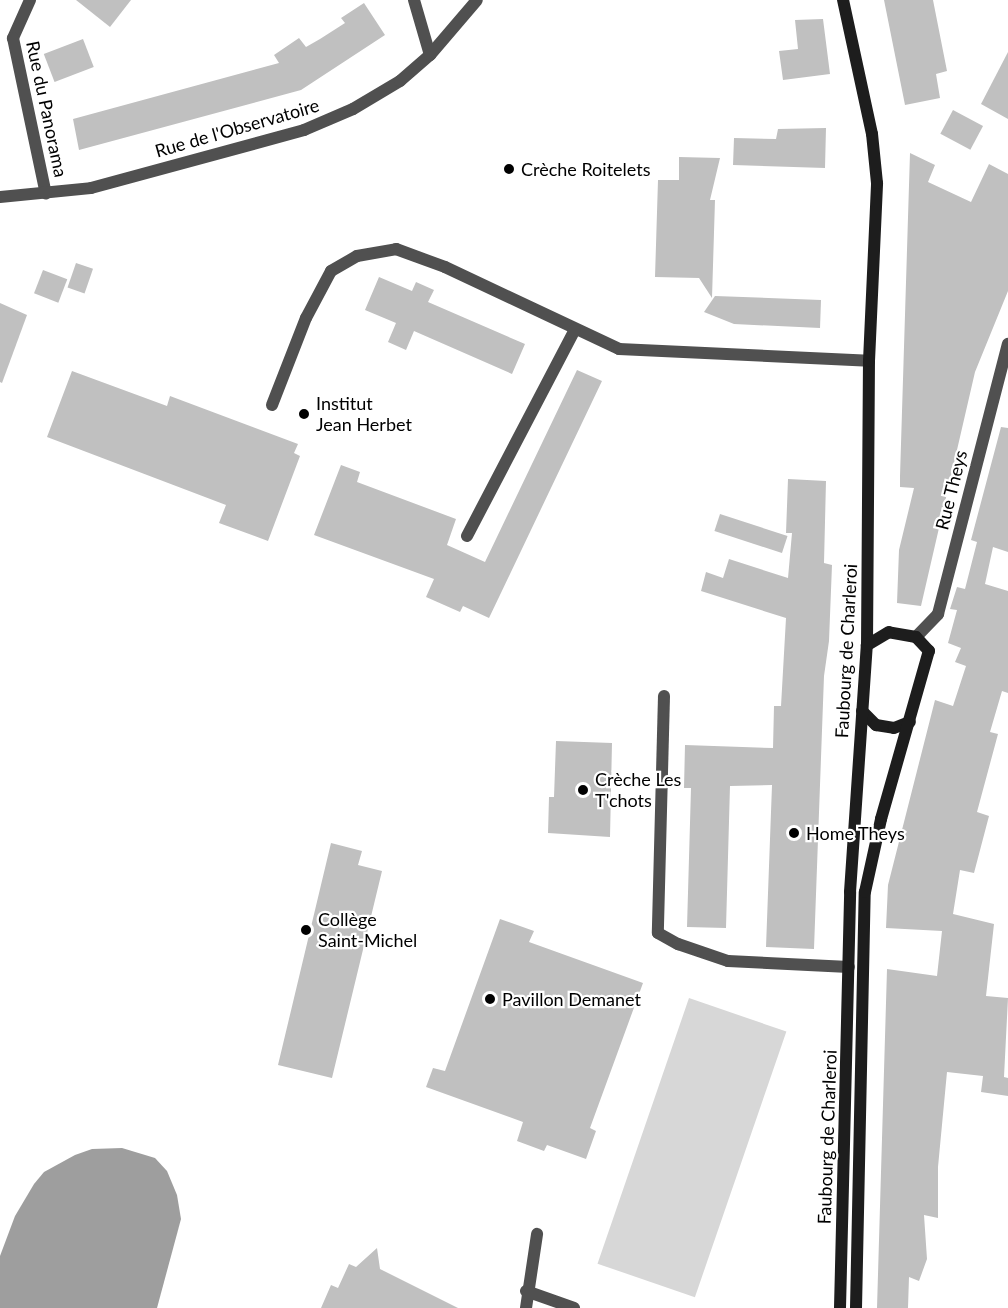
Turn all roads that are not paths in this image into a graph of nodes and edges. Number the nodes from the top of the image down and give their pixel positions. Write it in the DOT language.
graph roads {
  1 [pos="30,0"];
  2 [pos="414,0"];
  3 [pos="477,0"];
  4 [pos="843,0"];
  5 [pos="430,55"];
  6 [pos="46,194"];
  7 [pos="0,197"];
  8 [pos="575,329"];
  9 [pos="1008,344"];
  10 [pos="869,361"];
  11 [pos="272,405"];
  12 [pos="467,536"];
  13 [pos="868,616"];
  14 [pos="889,632"];
  15 [pos="916,637"];
  16 [pos="867,645"];
  17 [pos="664,696"];
  18 [pos="862,711"];
  19 [pos="910,722"];
  20 [pos="849,967"];
  21 [pos="537,1234"];
  22 [pos="526,1291"];
  23 [pos="526,1308"];
  24 [pos="574,1308"];
  25 [pos="840,1308"];
  26 [pos="856,1308"];
  1 -- 6 [label="street, Rue du Panorama"];
  2 -- 5 [label="street"];
  3 -- 5 [label="street, Rue de l'Observatoire"];
  4 -- 10 [label="main road, Faubourg de Charleroi"];
  5 -- 6 [label="street, Rue de l'Observatoire"];
  6 -- 7 [label="street, Rue de l'Observatoire"];
  8 -- 10 [label="street"];
  8 -- 11 [label="street"];
  8 -- 12 [label="street"];
  9 -- 15 [label="street, Rue Theys"];
  10 -- 13 [label="main road, Faubourg de Charleroi"];
  13 -- 14 [label="main road"];
  13 -- 16 [label="main road, Faubourg de Charleroi"];
  14 -- 15 [label="main road"];
  14 -- 16 [label="main road"];
  15 -- 19 [label="main road"];
  16 -- 18 [label="main road, Faubourg de Charleroi"];
  17 -- 20 [label="street"];
  18 -- 19 [label="main road"];
  18 -- 20 [label="main road, Faubourg de Charleroi"];
  19 -- 26 [label="main road"];
  20 -- 25 [label="main road, Faubourg de Charleroi"];
  21 -- 22 [label="street"];
  22 -- 23 [label="street"];
  22 -- 24 [label="street"];
}
